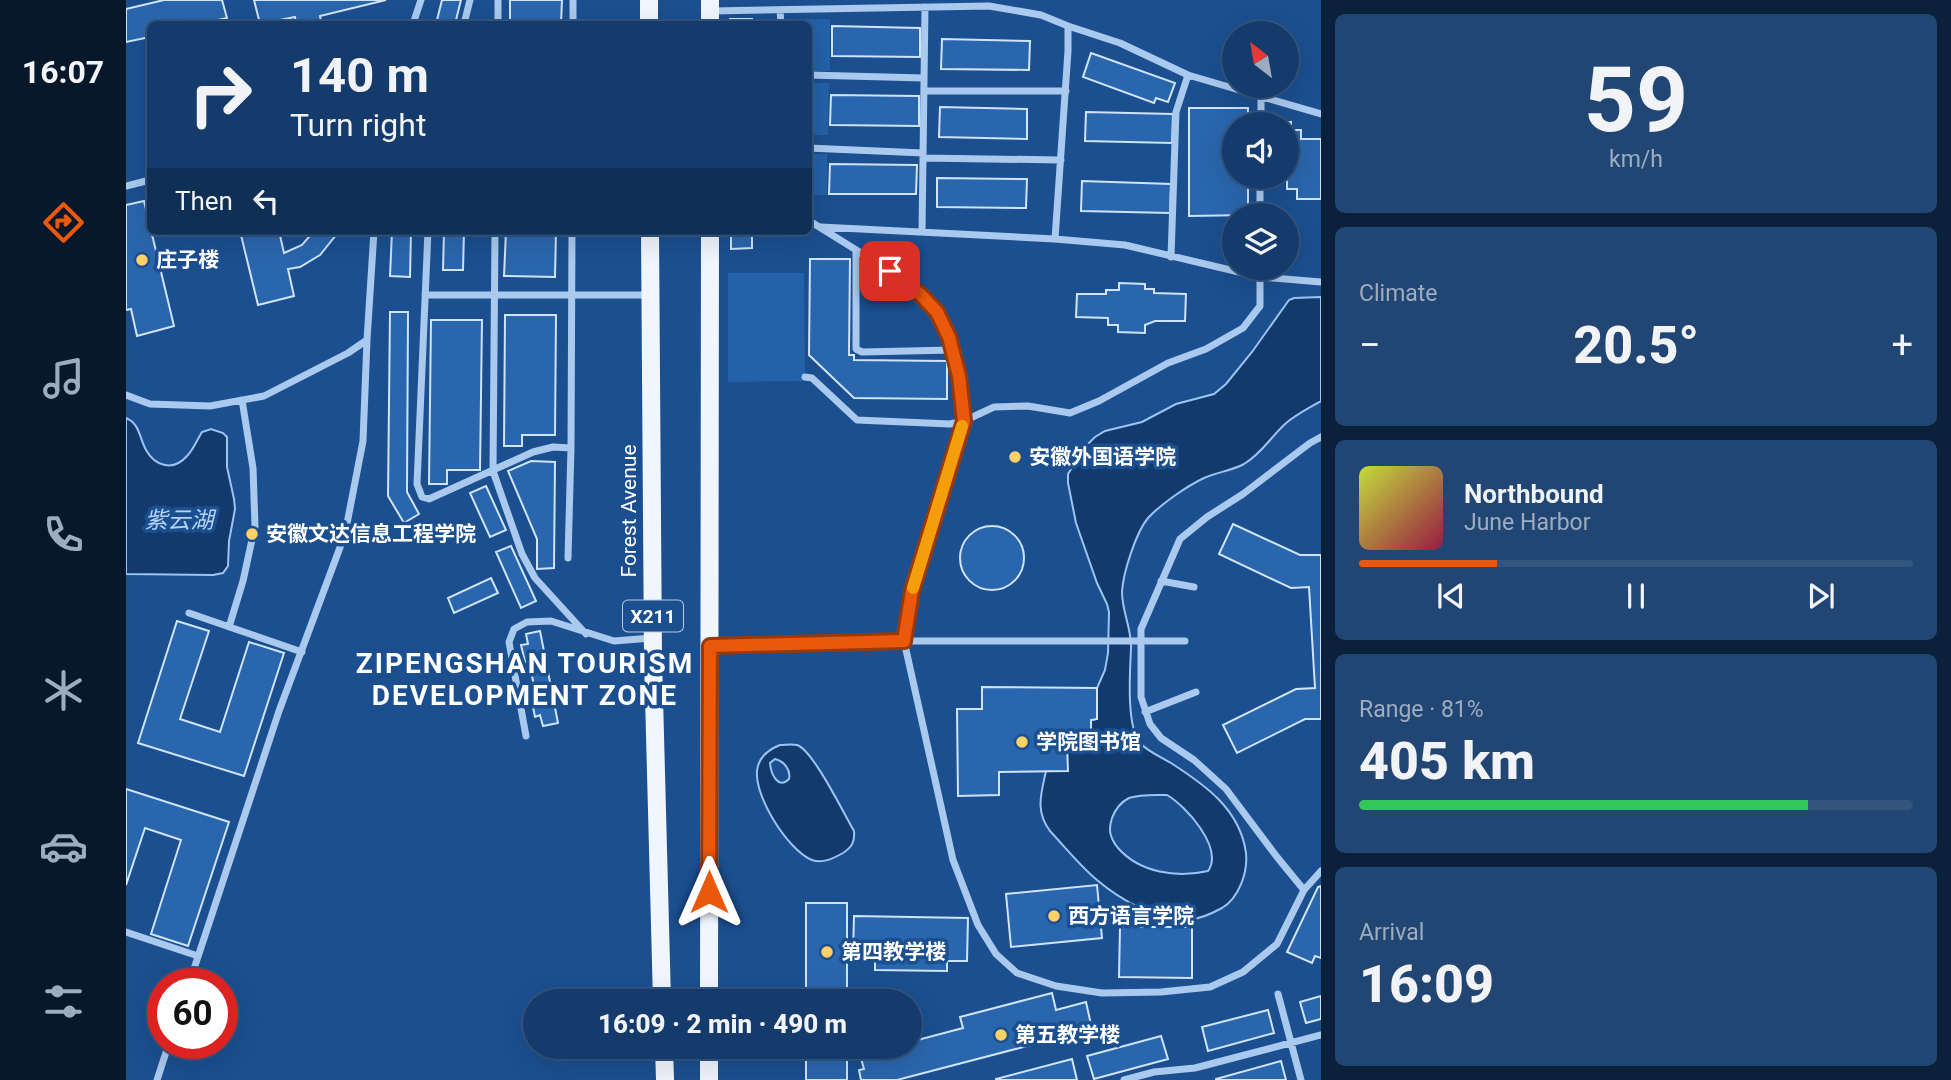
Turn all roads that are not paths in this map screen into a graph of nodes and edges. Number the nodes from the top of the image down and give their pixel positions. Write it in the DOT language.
graph roads {
  1 [pos="421,0"];
  2 [pos="470,0"];
  3 [pos="498,0"];
  4 [pos="573,0"];
  5 [pos="649,0"];
  6 [pos="925,7"];
  7 [pos="780,10"];
  8 [pos="710,12"];
  9 [pos="414,21"];
  10 [pos="465,21"];
  11 [pos="498,21"];
  12 [pos="573,21"];
  13 [pos="649,21"];
  14 [pos="781,21"];
  15 [pos="1068,26"];
  16 [pos="812,75"];
  17 [pos="1188,75"];
  18 [pos="924,78"];
  19 [pos="1222,85"];
  20 [pos="924,90"];
  21 [pos="1066,90"];
  22 [pos="1265,98"];
  23 [pos="1321,114"];
  24 [pos="812,148"];
  25 [pos="923,156"];
  26 [pos="1061,160"];
  27 [pos="147,181"];
  28 [pos="126,186"];
  29 [pos="812,222"];
  30 [pos="820,227"];
  31 [pos="922,232"];
  32 [pos="374,235"];
  33 [pos="428,235"];
  34 [pos="495,235"];
  35 [pos="572,235"];
  36 [pos="650,235"];
  37 [pos="710,235"];
  38 [pos="1055,239"];
  39 [pos="856,250"];
  40 [pos="1171,257"];
  41 [pos="1222,268"];
  42 [pos="1260,280"];
  43 [pos="1297,280"];
  44 [pos="1321,282"];
  45 [pos="495,294"];
  46 [pos="425,295"];
  47 [pos="572,295"];
  48 [pos="651,295"];
  49 [pos="367,340"];
  50 [pos="953,350"];
  51 [pos="805,377"];
  52 [pos="126,395"];
  53 [pos="242,400"];
  54 [pos="964,421"];
  55 [pos="1321,437"];
  56 [pos="572,448"];
  57 [pos="493,471"];
  58 [pos="568,558"];
  59 [pos="1161,581"];
  60 [pos="1194,587"];
  61 [pos="189,613"];
  62 [pos="229,627"];
  63 [pos="586,634"];
  64 [pos="653,638"];
  65 [pos="1185,640"];
  66 [pos="904,641"];
  67 [pos="1138,641"];
  68 [pos="710,646"];
  69 [pos="302,652"];
  70 [pos="1196,692"];
  71 [pos="1145,712"];
  72 [pos="526,736"];
  73 [pos="1321,871"];
  74 [pos="1304,890"];
  75 [pos="126,932"];
  76 [pos="198,956"];
  77 [pos="194,968"];
  78 [pos="662,989"];
  79 [pos="709,989"];
  80 [pos="1278,994"];
  81 [pos="1321,1035"];
  82 [pos="1291,1043"];
  83 [pos="164,1059"];
  84 [pos="664,1059"];
  85 [pos="709,1059"];
  86 [pos="1175,1070"];
  87 [pos="157,1080"];
  88 [pos="664,1080"];
  89 [pos="709,1080"];
  90 [pos="1125,1080"];
  91 [pos="1163,1080"];
  92 [pos="1301,1080"];
  1 -- 9 [label="street"];
  2 -- 10 [label="street"];
  3 -- 11 [label="street"];
  4 -- 12 [label="street"];
  5 -- 13 [label="main road"];
  6 -- 7 [label="street"];
  6 -- 15 [label="street"];
  6 -- 18 [label="street"];
  7 -- 8 [label="street"];
  7 -- 14 [label="street"];
  15 -- 17 [label="street"];
  15 -- 21 [label="street"];
  16 -- 18 [label="street"];
  17 -- 19 [label="street"];
  17 -- 40 [label="street"];
  18 -- 20 [label="street"];
  20 -- 21 [label="street"];
  20 -- 25 [label="street"];
  21 -- 26 [label="street"];
  22 -- 23 [label="street"];
  24 -- 25 [label="street"];
  25 -- 26 [label="street"];
  25 -- 31 [label="street"];
  26 -- 38 [label="street"];
  27 -- 28 [label="street"];
  29 -- 30 [label="street"];
  30 -- 31 [label="street"];
  30 -- 39 [label="street"];
  31 -- 38 [label="street"];
  32 -- 49 [label="street"];
  33 -- 46 [label="street"];
  34 -- 45 [label="street"];
  35 -- 47 [label="street"];
  36 -- 48 [label="main road, Forest Avenue / X211"];
  37 -- 68 [label="main road, X211"];
  38 -- 40 [label="street"];
  39 -- 50 [label="street"];
  39 -- 50 [label="street"];
  40 -- 41 [label="street"];
  42 -- 54 [label="street"];
  43 -- 44 [label="street"];
  45 -- 46 [label="street"];
  45 -- 47 [label="street"];
  45 -- 57 [label="street"];
  46 -- 57 [label="street"];
  47 -- 48 [label="street"];
  47 -- 56 [label="street"];
  48 -- 64 [label="main road, Forest Avenue / X211"];
  49 -- 53 [label="street"];
  49 -- 69 [label="street"];
  50 -- 54 [label="street"];
  51 -- 54 [label="street"];
  52 -- 53 [label="street"];
  53 -- 62 [label="street"];
  54 -- 66 [label="street"];
  55 -- 59 [label="street"];
  56 -- 57 [label="street"];
  56 -- 58 [label="street"];
  57 -- 63 [label="street"];
  59 -- 60 [label="street"];
  59 -- 67 [label="street"];
  61 -- 62 [label="street"];
  62 -- 69 [label="street"];
  63 -- 64 [label="street"];
  63 -- 72 [label="street"];
  64 -- 78 [label="main road, Forest Avenue / X211"];
  65 -- 67 [label="street"];
  66 -- 67 [label="street"];
  66 -- 68 [label="street"];
  66 -- 74 [label="street"];
  67 -- 71 [label="street"];
  68 -- 79 [label="main road, X211"];
  69 -- 76 [label="street"];
  70 -- 71 [label="street"];
  71 -- 74 [label="street"];
  73 -- 74 [label="street"];
  75 -- 76 [label="street"];
  76 -- 77 [label="street"];
  80 -- 82 [label="street"];
  81 -- 82 [label="street"];
  82 -- 86 [label="street"];
  82 -- 92 [label="street"];
  83 -- 87 [label="street"];
  84 -- 88 [label="main road"];
  85 -- 89 [label="main road"];
  86 -- 90 [label="street"];
  86 -- 91 [label="street"];
}
